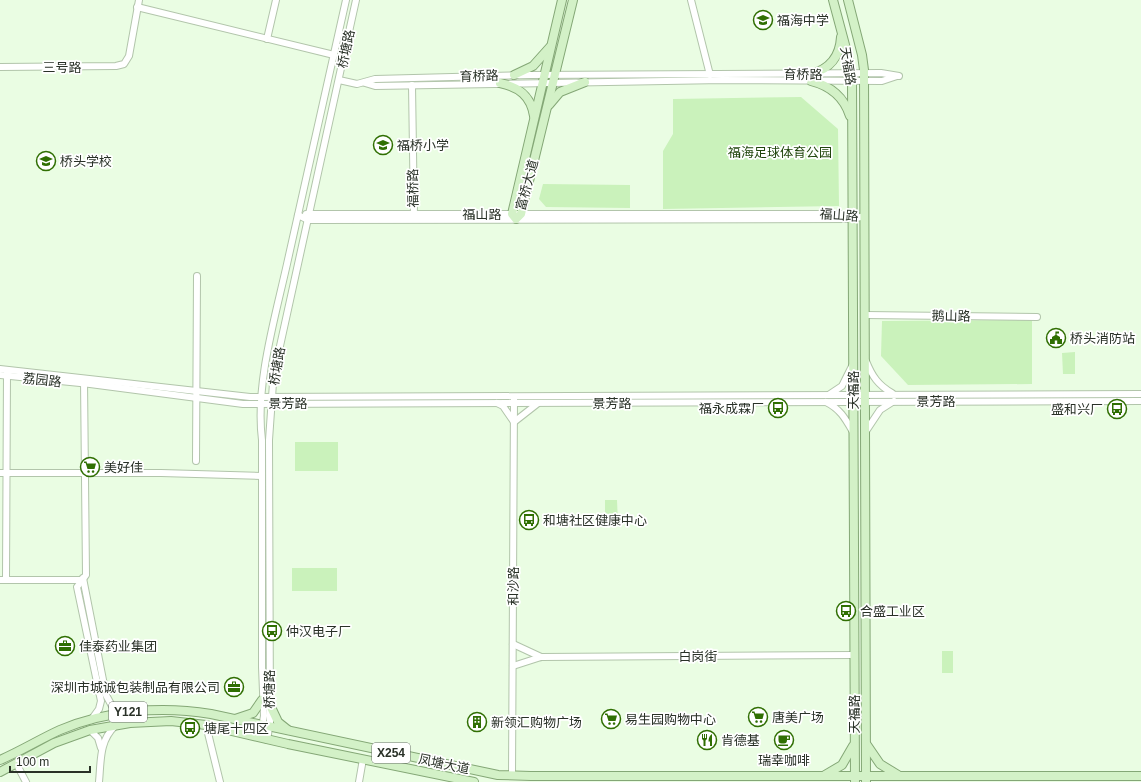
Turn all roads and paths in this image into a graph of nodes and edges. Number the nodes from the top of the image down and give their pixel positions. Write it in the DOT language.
graph roads {
  1 [pos="276,0"];
  2 [pos="346,0"];
  3 [pos="356,0"];
  4 [pos="562,0"];
  5 [pos="573,0"];
  6 [pos="691,0"];
  7 [pos="833,0"];
  8 [pos="848,0"];
  9 [pos="138,3"];
  10 [pos="560,11"];
  11 [pos="570,13"];
  12 [pos="841,28"];
  13 [pos="267,39"];
  14 [pos="553,41"];
  15 [pos="334,56"];
  16 [pos="0,67"];
  17 [pos="710,74"];
  18 [pos="514,75"];
  19 [pos="851,77"];
  20 [pos="864,77"];
  21 [pos="554,78"];
  22 [pos="811,78"];
  23 [pos="544,79"];
  24 [pos="339,80"];
  25 [pos="585,82"];
  26 [pos="365,83"];
  27 [pos="500,83"];
  28 [pos="412,85"];
  29 [pos="547,109"];
  30 [pos="533,125"];
  31 [pos="852,126"];
  32 [pos="298,215"];
  33 [pos="516,215"];
  34 [pos="414,216"];
  35 [pos="852,216"];
  36 [pos="865,216"];
  37 [pos="309,217"];
  38 [pos="197,276"];
  39 [pos="865,315"];
  40 [pos="1037,317"];
  41 [pos="866,360"];
  42 [pos="853,365"];
  43 [pos="3,373"];
  44 [pos="84,381"];
  45 [pos="830,394"];
  46 [pos="1141,394"];
  47 [pos="196,395"];
  48 [pos="272,396"];
  49 [pos="261,397"];
  50 [pos="853,398"];
  51 [pos="866,398"];
  52 [pos="893,398"];
  53 [pos="514,400"];
  54 [pos="1141,401"];
  55 [pos="824,402"];
  56 [pos="271,403"];
  57 [pos="497,403"];
  58 [pos="540,403"];
  59 [pos="260,404"];
  60 [pos="514,422"];
  61 [pos="866,431"];
  62 [pos="853,432"];
  63 [pos="196,461"];
  64 [pos="3,473"];
  65 [pos="85,473"];
  66 [pos="261,474"];
  67 [pos="3,580"];
  68 [pos="83,580"];
  69 [pos="513,644"];
  70 [pos="854,655"];
  71 [pos="541,656"];
  72 [pos="513,666"];
  73 [pos="262,700"];
  74 [pos="270,705"];
  75 [pos="123,713"];
  76 [pos="232,719"];
  77 [pos="91,720"];
  78 [pos="116,725"];
  79 [pos="206,725"];
  80 [pos="266,726"];
  81 [pos="90,730"];
  82 [pos="292,732"];
  83 [pos="264,739"];
  84 [pos="855,744"];
  85 [pos="866,744"];
  86 [pos="102,750"];
  87 [pos="363,759"];
  88 [pos="0,760"];
  89 [pos="16,763"];
  90 [pos="0,772"];
  91 [pos="901,776"];
  92 [pos="1141,776"];
  93 [pos="819,777"];
  94 [pos="855,779"];
  95 [pos="866,779"];
  96 [pos="512,780"];
  97 [pos="26,782"];
  98 [pos="99,782"];
  99 [pos="220,782"];
  100 [pos="358,782"];
  101 [pos="474,782"];
  1 -- 13 [label="street"];
  2 -- 15 [label="street, 桥塘路"];
  3 -- 24 [label="street, 桥塘路"];
  4 -- 10 [label="main road, 富桥大道"];
  5 -- 11 [label="main road, 富桥大道"];
  6 -- 17 [label="street"];
  7 -- 12 [label="main road, 天福路"];
  8 -- 20 [label="main road, 天福路"];
  9 -- 13 [label="street"];
  9 -- 16 [label="street, 三号路"];
  10 -- 11 [label="street"];
  10 -- 14 [label="main road, 富桥大道"];
  11 -- 21 [label="main road, 富桥大道"];
  12 -- 19 [label="main road, 天福路"];
  12 -- 22 [label="main road"];
  13 -- 15 [label="street"];
  14 -- 18 [label="main road"];
  14 -- 23 [label="main road, 富桥大道"];
  15 -- 32 [label="street, 桥塘路"];
  17 -- 21 [label="street, 育桥路"];
  17 -- 22 [label="street, 育桥路"];
  18 -- 23 [label="street, 育桥路"];
  18 -- 26 [label="street, 育桥路"];
  19 -- 20 [label="street, 育桥路"];
  19 -- 22 [label="street, 育桥路"];
  19 -- 31 [label="main road, 天福路"];
  20 -- 36 [label="main road, 天福路"];
  21 -- 23 [label="street, 育桥路"];
  21 -- 25 [label="street, 育桥路"];
  21 -- 29 [label="main road, 富桥大道"];
  22 -- 25 [label="street, 育桥路"];
  22 -- 31 [label="main road"];
  23 -- 27 [label="street, 育桥路"];
  23 -- 30 [label="main road, 富桥大道"];
  24 -- 26 [label="street, 育桥路"];
  24 -- 37 [label="street, 桥塘路"];
  25 -- 29 [label="main road"];
  26 -- 28 [label="street, 育桥路"];
  27 -- 28 [label="street, 育桥路"];
  27 -- 30 [label="main road"];
  28 -- 34 [label="street, 福桥路"];
  29 -- 33 [label="main road, 富桥大道"];
  30 -- 33 [label="main road, 富桥大道"];
  31 -- 35 [label="main road, 天福路"];
  32 -- 37 [label="street, 福山路"];
  32 -- 49 [label="street, 桥塘路"];
  33 -- 34 [label="street, 福山路"];
  33 -- 35 [label="street, 福山路"];
  34 -- 37 [label="street, 福山路"];
  35 -- 36 [label="street, 福山路"];
  35 -- 42 [label="main road, 天福路"];
  36 -- 39 [label="main road, 天福路"];
  37 -- 48 [label="street, 桥塘路"];
  38 -- 47 [label="street"];
  39 -- 40 [label="street, 鹅山路"];
  39 -- 41 [label="main road, 天福路"];
  41 -- 51 [label="main road, 天福路"];
  41 -- 52 [label="street"];
  42 -- 45 [label="street"];
  42 -- 50 [label="main road, 天福路"];
  43 -- 44 [label="street, 荔园路"];
  43 -- 64 [label="street"];
  44 -- 47 [label="street, 景芳路"];
  44 -- 65 [label="street"];
  45 -- 50 [label="street, 景芳路"];
  45 -- 53 [label="street, 景芳路"];
  46 -- 52 [label="street, 景芳路"];
  47 -- 49 [label="street, 景芳路"];
  47 -- 59 [label="street, 景芳路"];
  47 -- 63 [label="street"];
  48 -- 49 [label="street, 景芳路"];
  48 -- 53 [label="street, 景芳路"];
  48 -- 56 [label="street, 桥塘路"];
  49 -- 59 [label="street, 桥塘路"];
  50 -- 51 [label="street, 景芳路"];
  50 -- 55 [label="street, 景芳路"];
  50 -- 62 [label="main road, 天福路"];
  51 -- 52 [label="street, 景芳路"];
  51 -- 61 [label="main road, 天福路"];
  52 -- 54 [label="street, 景芳路"];
  52 -- 61 [label="street"];
  53 -- 57 [label="street, 景芳路"];
  53 -- 58 [label="street, 景芳路"];
  53 -- 60 [label="street, 和沙路"];
  55 -- 58 [label="street, 景芳路"];
  55 -- 62 [label="street"];
  56 -- 57 [label="street, 景芳路"];
  56 -- 59 [label="street, 景芳路"];
  56 -- 74 [label="street, 桥塘路"];
  57 -- 60 [label="street"];
  58 -- 60 [label="street"];
  59 -- 66 [label="street, 桥塘路"];
  60 -- 69 [label="street, 和沙路"];
  61 -- 85 [label="main road, 天福路"];
  62 -- 70 [label="main road, 天福路"];
  64 -- 65 [label="street"];
  64 -- 67 [label="street"];
  65 -- 66 [label="street"];
  65 -- 68 [label="street"];
  66 -- 73 [label="street, 桥塘路"];
  67 -- 68 [label="street"];
  68 -- 75 [label="street"];
  68 -- 77 [label="street"];
  69 -- 71 [label="street"];
  69 -- 72 [label="street, 和沙路"];
  70 -- 71 [label="street, 白岗街"];
  70 -- 84 [label="main road, 天福路"];
  71 -- 72 [label="street"];
  72 -- 96 [label="street, 和沙路"];
  73 -- 76 [label="main road"];
  73 -- 80 [label="street, 桥塘路"];
  74 -- 80 [label="street, 桥塘路"];
  74 -- 82 [label="main road"];
  75 -- 76 [label="main road, 凤塘大道 / Y121"];
  75 -- 77 [label="main road, 凤塘大道 / Y121"];
  76 -- 80 [label="main road, 凤塘大道 / Y121"];
  77 -- 88 [label="main road, 凤塘大道 / Y121"];
  78 -- 79 [label="main road, 凤塘大道 / Y121"];
  78 -- 81 [label="main road, 凤塘大道 / Y121"];
  78 -- 86 [label="street"];
  79 -- 83 [label="main road, 凤塘大道 / Y121"];
  79 -- 99 [label="street"];
  80 -- 82 [label="main road, 凤塘大道 / X254"];
  80 -- 83 [label="street, 桥塘路"];
  81 -- 86 [label="street"];
  81 -- 89 [label="main road, 凤塘大道 / Y121"];
  82 -- 96 [label="main road, 凤塘大道 / X254"];
  83 -- 87 [label="main road, 凤塘大道 / X254"];
  84 -- 93 [label="main road"];
  84 -- 94 [label="main road, 天福路"];
  85 -- 91 [label="main road"];
  85 -- 95 [label="main road, 天福路"];
  86 -- 98 [label="street"];
  87 -- 100 [label="street"];
  87 -- 101 [label="main road, 凤塘大道 / X254"];
  89 -- 90 [label="main road, 凤塘大道 / Y121"];
  89 -- 97 [label="street"];
  91 -- 92 [label="main road, 凤塘大道"];
  91 -- 95 [label="main road, 凤塘大道"];
  93 -- 94 [label="main road, 凤塘大道"];
  93 -- 96 [label="main road, 凤塘大道"];
  94 -- 95 [label="main road, 凤塘大道"];
}
